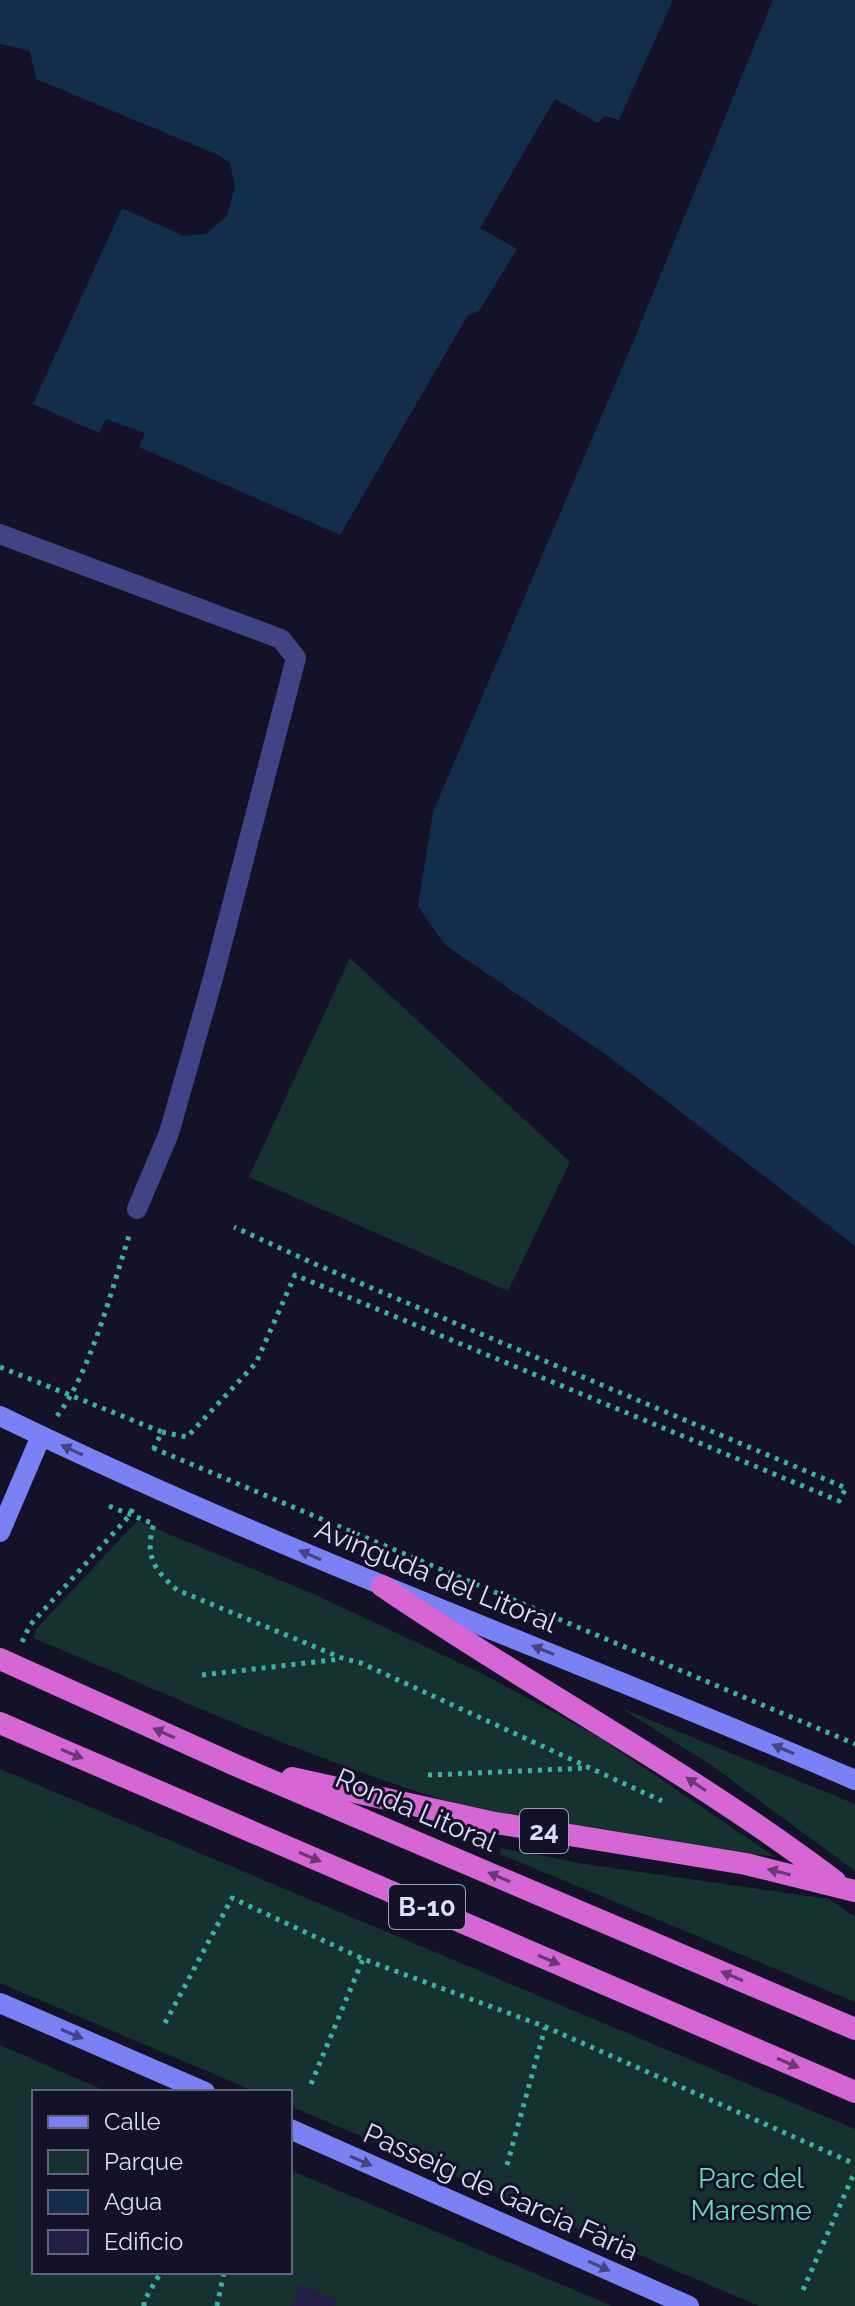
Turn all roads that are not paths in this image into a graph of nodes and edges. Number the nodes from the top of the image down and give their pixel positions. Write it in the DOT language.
graph roads {
  1 [pos="0,534"];
  2 [pos="137,1209"];
  3 [pos="0,1416"];
  4 [pos="41,1436"];
  5 [pos="0,1532"];
  6 [pos="382,1586"];
  7 [pos="0,1659"];
  8 [pos="0,1723"];
  9 [pos="235,1765"];
  10 [pos="855,1780"];
  11 [pos="855,1894"];
  12 [pos="0,2003"];
  13 [pos="855,2029"];
  14 [pos="200,2090"];
  15 [pos="855,2092"];
  16 [pos="292,2130"];
  17 [pos="689,2306"];
  1 -- 2 [label="lane"];
  3 -- 4 [label="main road, Avinguda del Litoral"];
  4 -- 5 [label="main road"];
  6 -- 4 [label="main road, Avinguda del Litoral, one-way"];
  10 -- 6 [label="main road, Avinguda del Litoral, one-way"];
  11 -- 6 [label="highway, one-way"];
  9 -- 7 [label="highway, Ronda Litoral / B-10, one-way"];
  8 -- 15 [label="highway, B-10, one-way"];
  11 -- 9 [label="highway, 24, one-way"];
  13 -- 9 [label="highway, Ronda Litoral / B-10, one-way"];
  12 -- 14 [label="main road, one-way"];
  16 -- 17 [label="main road, Passeig de Garcia Fària, one-way"];
}
